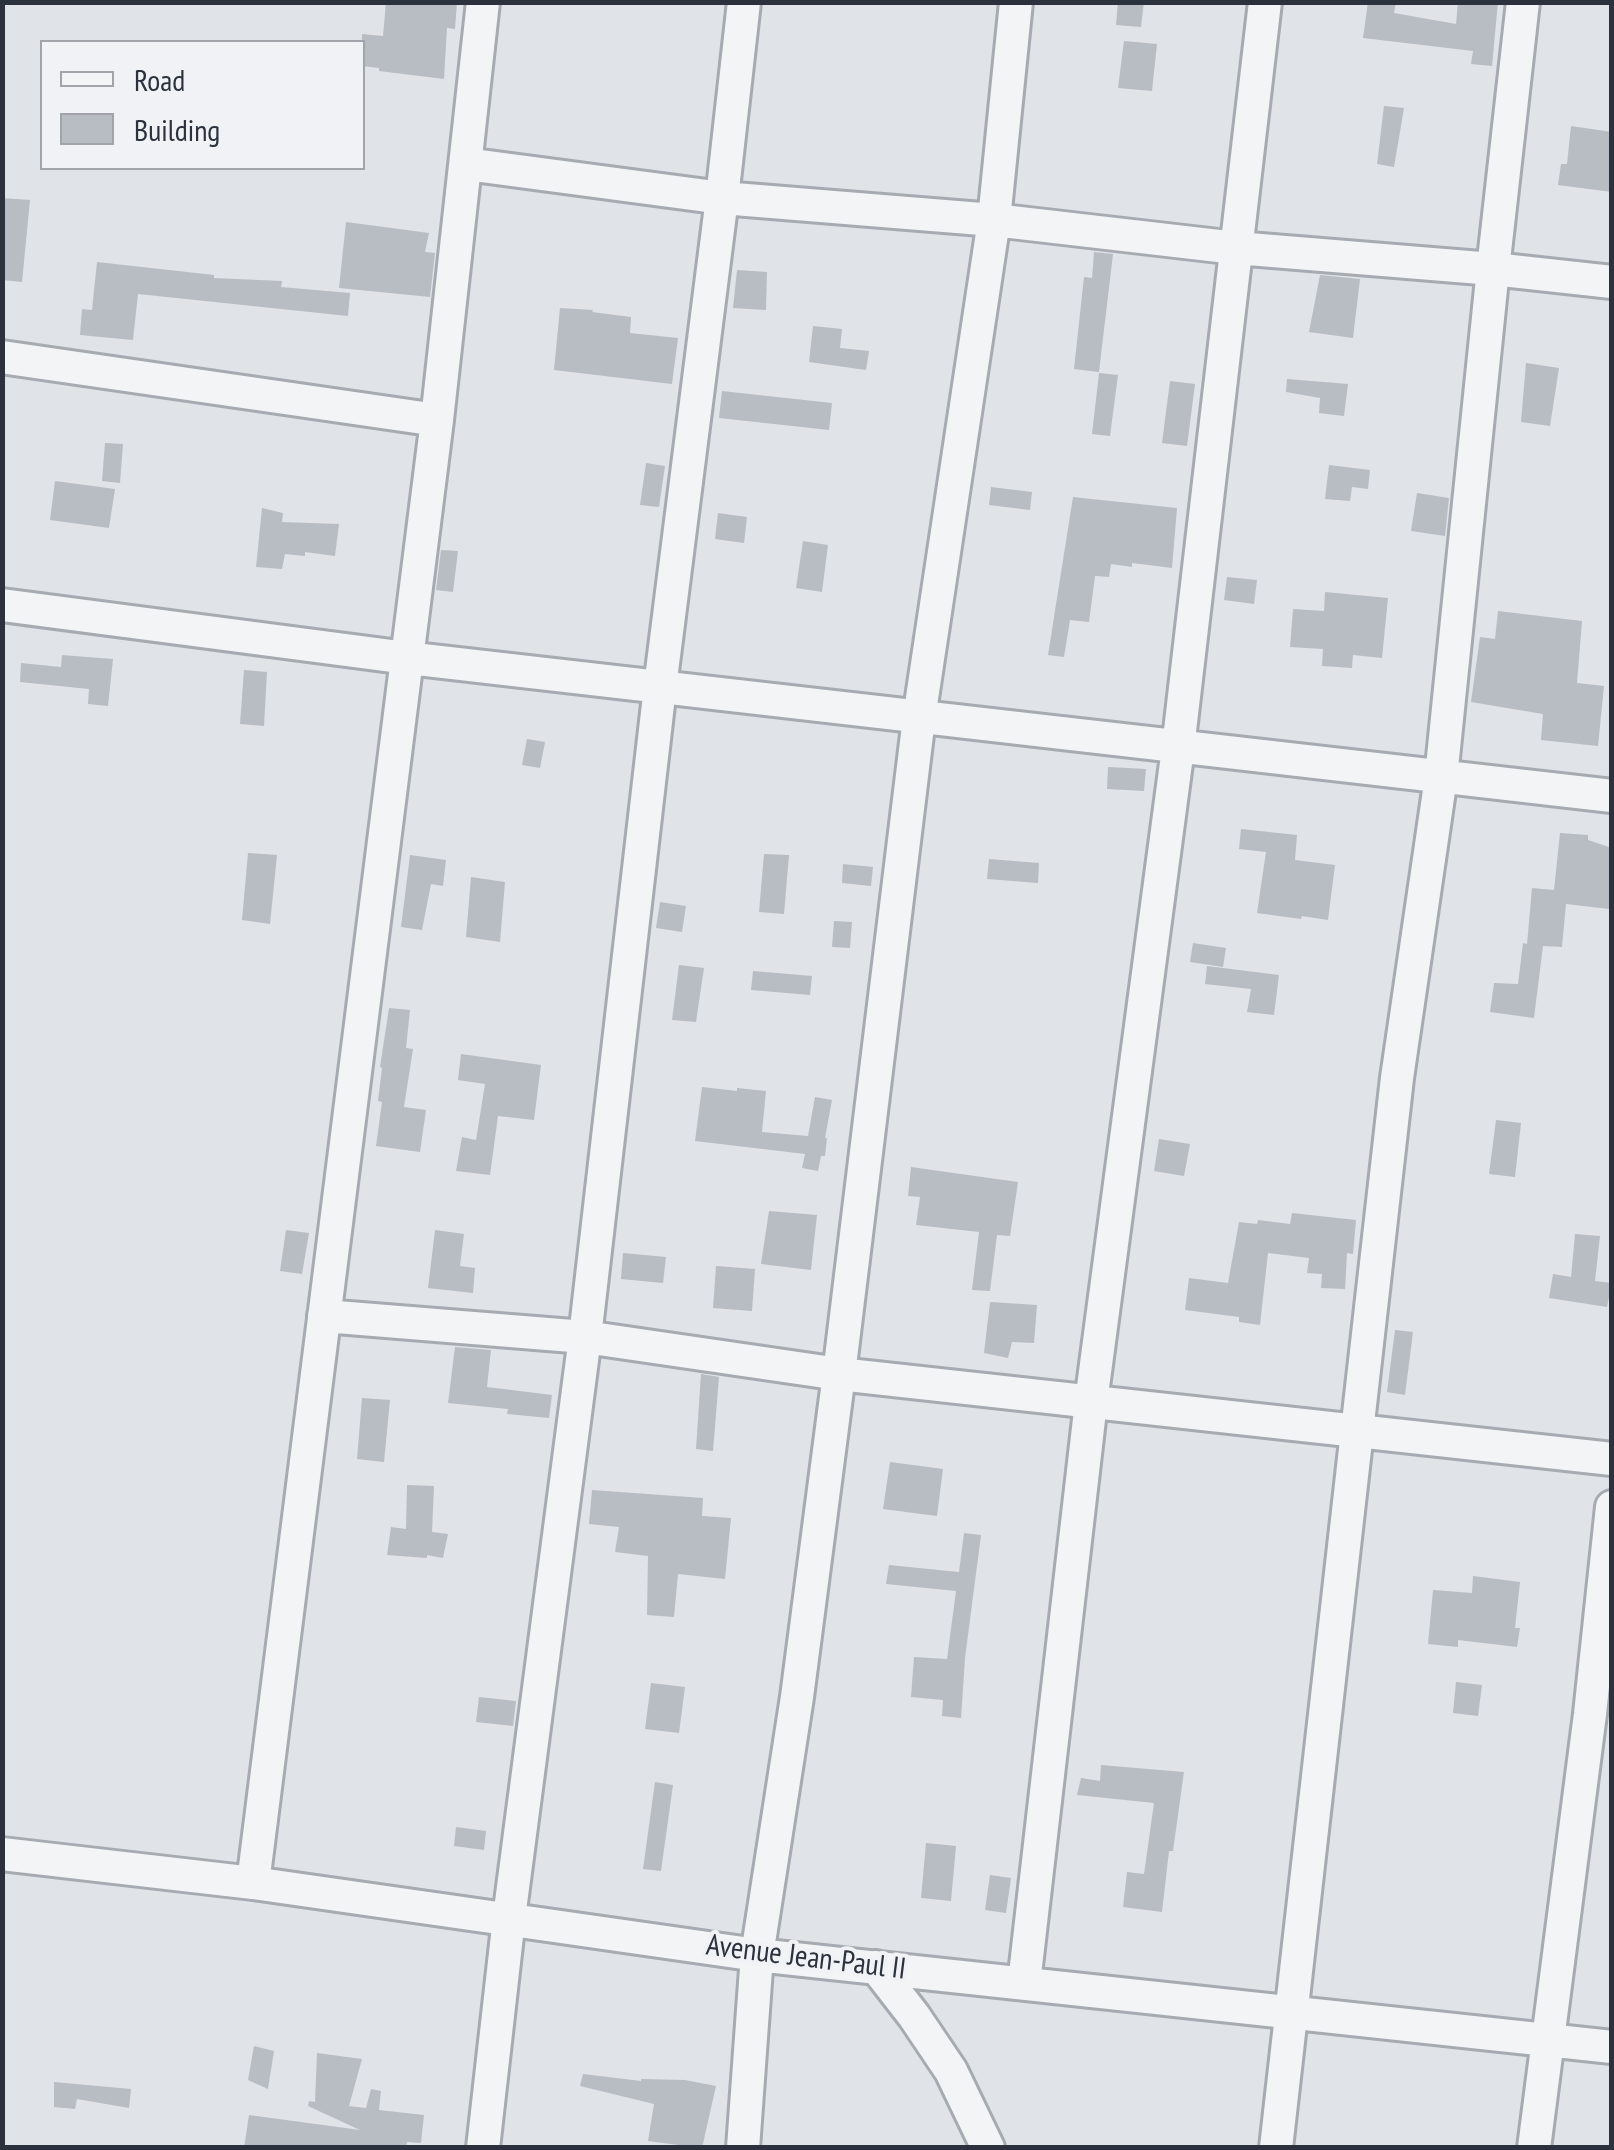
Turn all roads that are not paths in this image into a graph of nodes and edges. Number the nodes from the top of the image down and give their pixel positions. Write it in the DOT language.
graph roads {
  1 [pos="483,2"];
  2 [pos="744,2"];
  3 [pos="1016,2"];
  4 [pos="1265,2"];
  5 [pos="1523,2"];
  6 [pos="466,164"];
  7 [pos="722,198"];
  8 [pos="994,220"];
  9 [pos="1236,248"];
  10 [pos="1493,269"];
  11 [pos="1612,282"];
  12 [pos="2,357"];
  13 [pos="437,420"];
  14 [pos="2,605"];
  15 [pos="407,658"];
  16 [pos="660,687"];
  17 [pos="919,718"];
  18 [pos="1178,748"];
  19 [pos="1441,777"];
  20 [pos="1612,796"];
  21 [pos="324,1316"];
  22 [pos="585,1338"];
  23 [pos="839,1374"];
  24 [pos="1091,1402"];
  25 [pos="1356,1431"];
  26 [pos="1612,1459"];
  27 [pos="1612,1507"];
  28 [pos="2,1854"];
  29 [pos="253,1883"];
  30 [pos="510,1918"];
  31 [pos="758,1955"];
  32 [pos="876,1967"];
  33 [pos="1024,1983"];
  34 [pos="1292,2012"];
  35 [pos="1546,2040"];
  36 [pos="1612,2047"];
  37 [pos="482,2148"];
  38 [pos="743,2148"];
  39 [pos="988,2148"];
  40 [pos="1276,2148"];
  41 [pos="1534,2148"];
  1 -- 6 [label="street"];
  2 -- 7 [label="street"];
  3 -- 8 [label="street"];
  4 -- 9 [label="street"];
  5 -- 10 [label="street"];
  6 -- 7 [label="street"];
  6 -- 13 [label="street"];
  7 -- 8 [label="street"];
  7 -- 16 [label="street"];
  8 -- 9 [label="street"];
  8 -- 17 [label="street"];
  9 -- 10 [label="street"];
  9 -- 18 [label="street"];
  10 -- 11 [label="street"];
  10 -- 19 [label="street"];
  12 -- 13 [label="street"];
  13 -- 15 [label="street"];
  14 -- 15 [label="street"];
  15 -- 16 [label="street"];
  15 -- 21 [label="street"];
  16 -- 17 [label="street"];
  16 -- 22 [label="street"];
  17 -- 18 [label="street"];
  17 -- 23 [label="street"];
  18 -- 19 [label="street"];
  18 -- 24 [label="street"];
  19 -- 20 [label="street"];
  19 -- 25 [label="street"];
  21 -- 22 [label="street"];
  21 -- 29 [label="street"];
  22 -- 23 [label="street"];
  22 -- 30 [label="street"];
  23 -- 24 [label="street"];
  23 -- 31 [label="street"];
  24 -- 25 [label="street"];
  24 -- 33 [label="street"];
  25 -- 26 [label="street"];
  25 -- 34 [label="street"];
  27 -- 35 [label="street"];
  28 -- 29 [label="street, Avenue Jean-Paul II"];
  29 -- 30 [label="street, Avenue Jean-Paul II"];
  30 -- 31 [label="street, Avenue Jean-Paul II"];
  30 -- 37 [label="street"];
  31 -- 32 [label="street, Avenue Jean-Paul II"];
  31 -- 38 [label="street"];
  32 -- 33 [label="street, Avenue Jean-Paul II"];
  32 -- 39 [label="street"];
  33 -- 34 [label="street, Avenue Jean-Paul II"];
  34 -- 35 [label="street, Avenue Jean-Paul II"];
  34 -- 40 [label="street"];
  35 -- 36 [label="street, Avenue Jean-Paul II"];
  35 -- 41 [label="street"];
}
